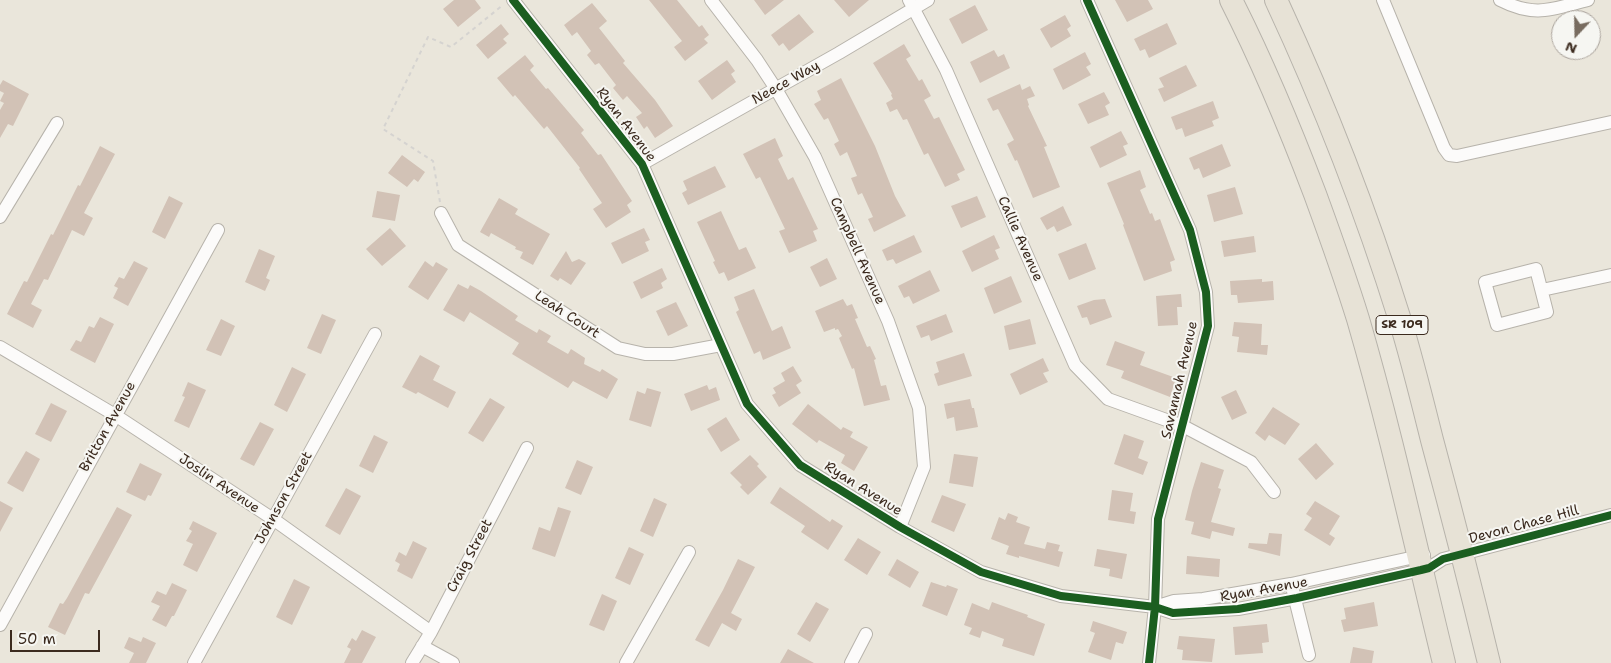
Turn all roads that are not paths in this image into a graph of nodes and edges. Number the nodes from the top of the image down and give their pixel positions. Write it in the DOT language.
graph roads {
  1 [pos="513,0"];
  2 [pos="711,0"];
  3 [pos="928,0"];
  4 [pos="1087,0"];
  5 [pos="1231,0"];
  6 [pos="1276,0"];
  7 [pos="1383,0"];
  8 [pos="1500,0"];
  9 [pos="1588,0"];
  10 [pos="911,5"];
  11 [pos="776,89"];
  12 [pos="1611,122"];
  13 [pos="57,123"];
  14 [pos="642,164"];
  15 [pos="441,213"];
  16 [pos="0,217"];
  17 [pos="218,230"];
  18 [pos="1611,274"];
  19 [pos="1542,290"];
  20 [pos="375,334"];
  21 [pos="721,345"];
  22 [pos="0,347"];
  23 [pos="115,415"];
  24 [pos="1183,426"];
  25 [pos="527,448"];
  26 [pos="1274,492"];
  27 [pos="1611,516"];
  28 [pos="273,519"];
  29 [pos="900,527"];
  30 [pos="688,552"];
  31 [pos="1452,557"];
  32 [pos="1420,563"];
  33 [pos="1291,584"];
  34 [pos="1295,598"];
  35 [pos="1155,608"];
  36 [pos="0,625"];
  37 [pos="431,632"];
  38 [pos="866,634"];
  39 [pos="422,646"];
  40 [pos="1309,655"];
  41 [pos="194,663"];
  42 [pos="412,663"];
  43 [pos="453,663"];
  44 [pos="626,663"];
  45 [pos="851,663"];
  46 [pos="1148,663"];
  47 [pos="1444,663"];
  48 [pos="1488,663"];
  1 -- 14 [label="street, Ryan Avenue"];
  2 -- 11 [label="street, Campbell Avenue"];
  3 -- 10 [label="street, Neece Way"];
  4 -- 24 [label="street, Savannah Avenue"];
  5 -- 32 [label="highway, SR 109"];
  6 -- 31 [label="highway, SR 109"];
  7 -- 12 [label="street"];
  8 -- 9 [label="street"];
  10 -- 11 [label="street, Neece Way"];
  10 -- 24 [label="street, Callie Avenue"];
  11 -- 14 [label="street, Neece Way"];
  11 -- 29 [label="street, Campbell Avenue"];
  13 -- 16 [label="street"];
  14 -- 21 [label="street, Ryan Avenue"];
  15 -- 21 [label="street, Leah Court"];
  17 -- 23 [label="street, Britton Avenue"];
  18 -- 19 [label="street"];
  19 -- 19 [label="street"];
  20 -- 28 [label="street, Johnson Street"];
  21 -- 29 [label="street, Ryan Avenue"];
  22 -- 23 [label="street, Joslin Avenue"];
  23 -- 28 [label="street, Joslin Avenue"];
  23 -- 36 [label="street, Britton Avenue"];
  24 -- 26 [label="street, Callie Avenue"];
  24 -- 35 [label="street, Savannah Avenue"];
  25 -- 37 [label="street, Craig Street"];
  27 -- 31 [label="street, Devon Chase Hill"];
  28 -- 37 [label="street, Joslin Avenue"];
  28 -- 41 [label="street, Johnson Street"];
  29 -- 35 [label="street, Ryan Avenue"];
  30 -- 44 [label="street"];
  31 -- 32 [label="street, Ryan Avenue"];
  31 -- 48 [label="highway, SR 109"];
  32 -- 33 [label="street, Ryan Avenue"];
  32 -- 34 [label="street, Ryan Avenue"];
  32 -- 47 [label="highway, SR 109"];
  33 -- 34 [label="street"];
  33 -- 35 [label="street, Ryan Avenue"];
  34 -- 35 [label="street, Ryan Avenue"];
  34 -- 40 [label="street"];
  35 -- 46 [label="street, Savannah Avenue"];
  37 -- 39 [label="street, Craig Street"];
  38 -- 45 [label="street"];
  39 -- 42 [label="street, Craig Street"];
  39 -- 43 [label="street"];
}
